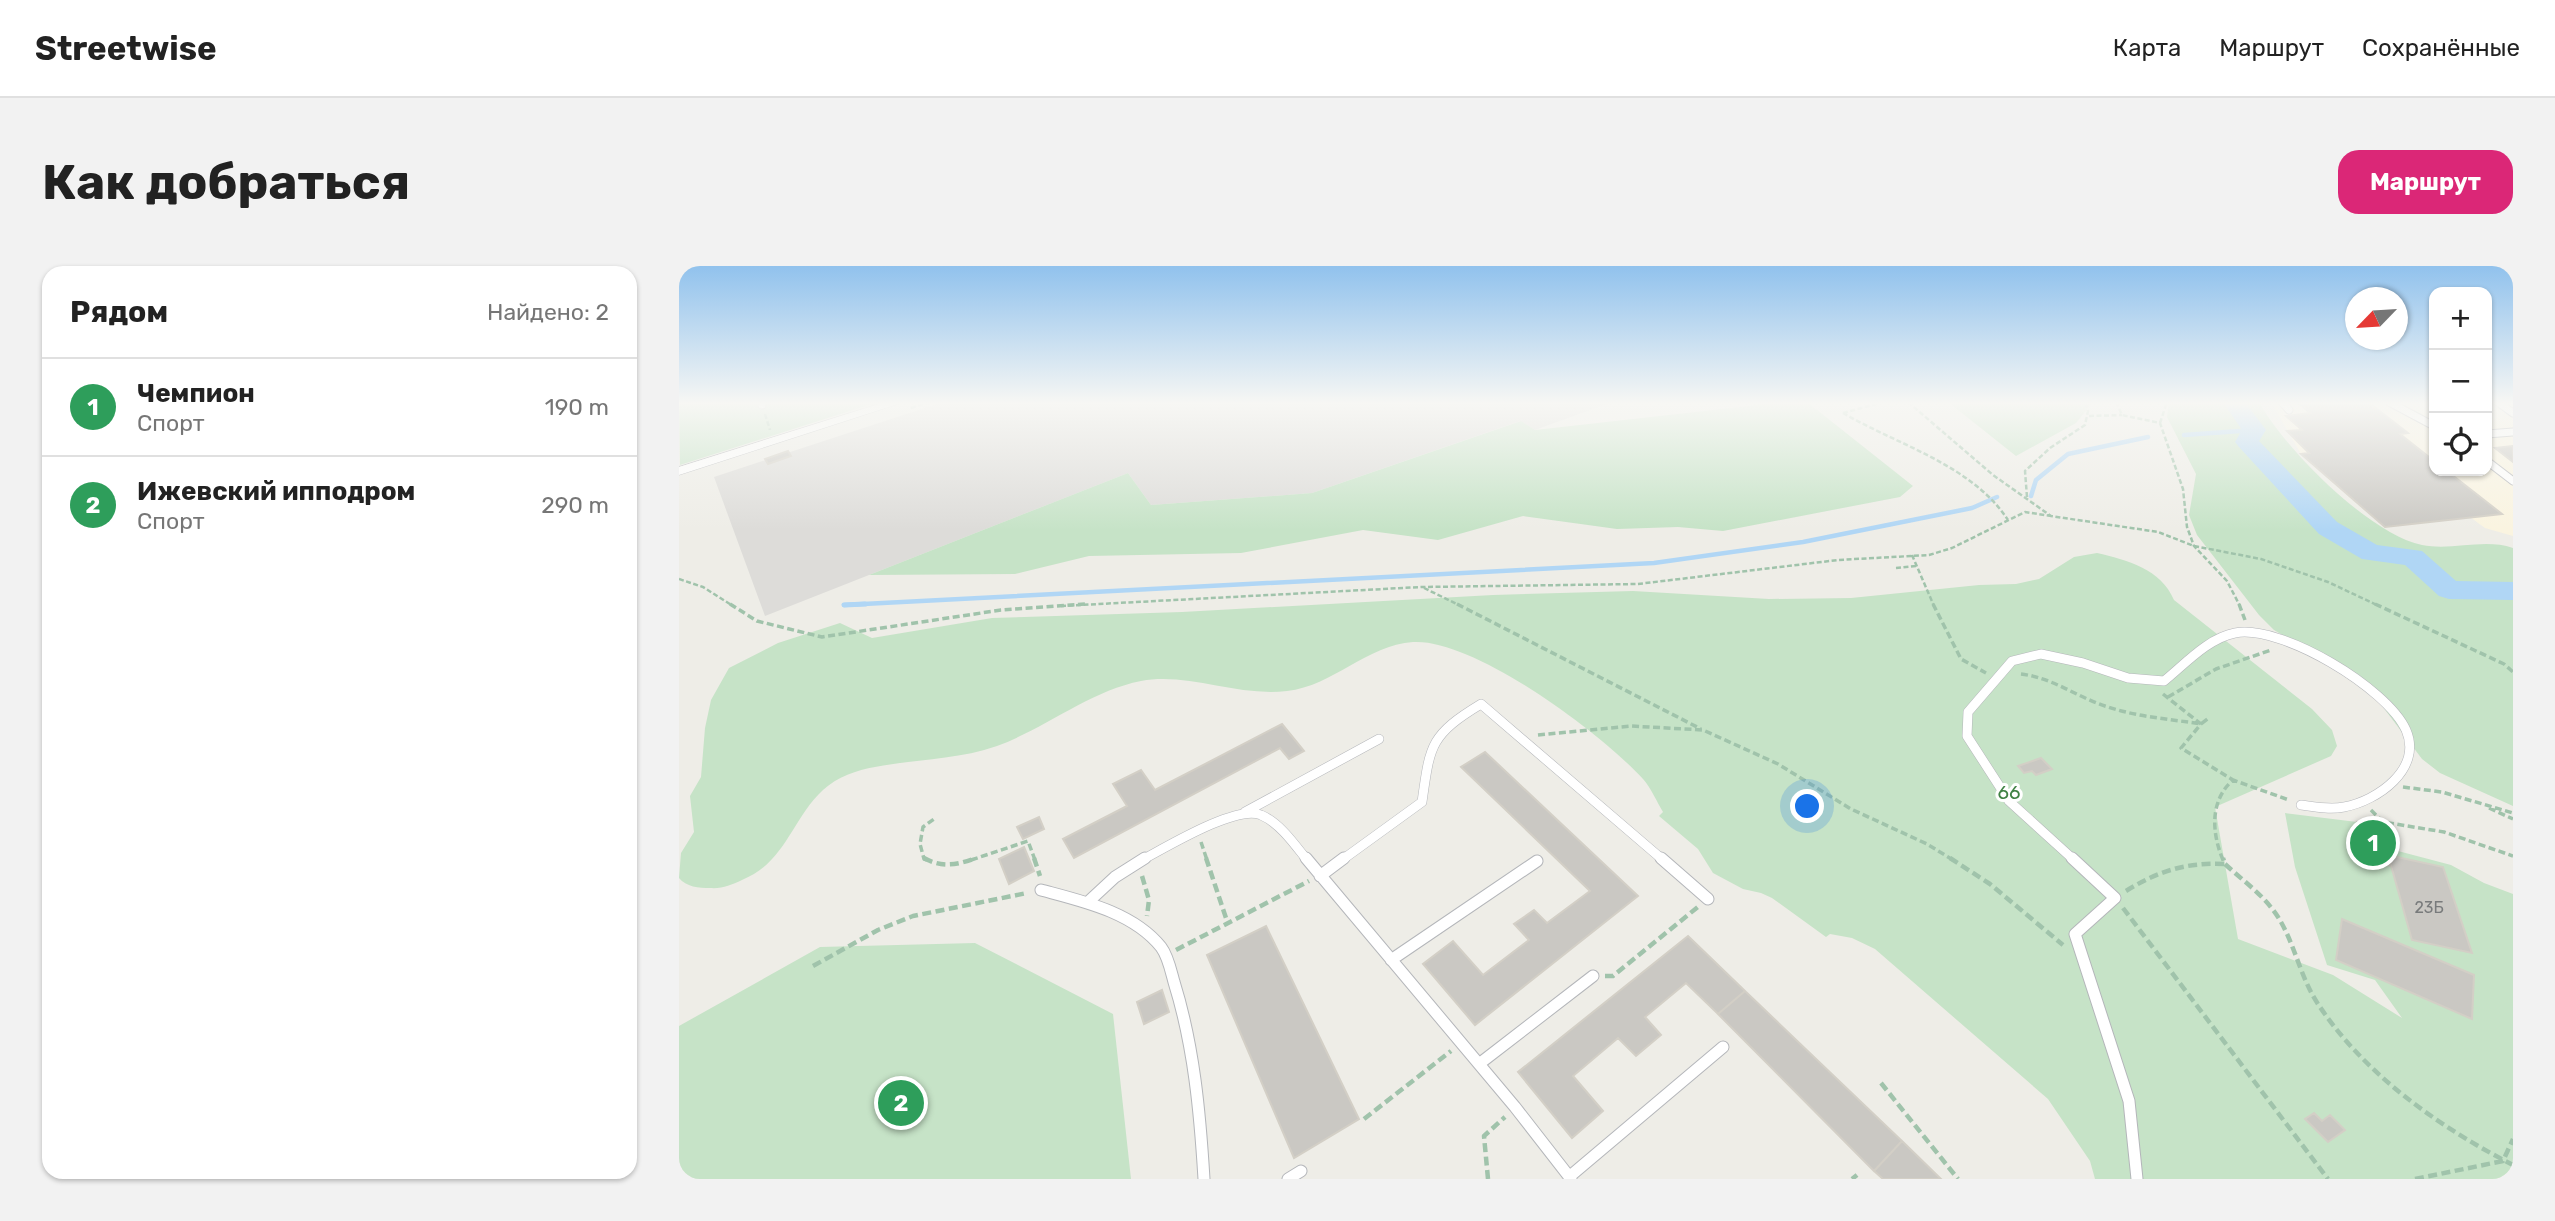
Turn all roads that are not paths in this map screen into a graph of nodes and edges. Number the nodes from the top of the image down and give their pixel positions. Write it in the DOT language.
graph roads {
  1 [pos="764,445"];
  2 [pos="2492,465"];
  3 [pos="679,471"];
  4 [pos="2513,481"];
  5 [pos="1379,739"];
  6 [pos="2301,805"];
  7 [pos="1240,814"];
  8 [pos="1537,862"];
  9 [pos="1320,876"];
  10 [pos="1041,890"];
  11 [pos="1708,899"];
  12 [pos="1087,902"];
  13 [pos="1391,960"];
  14 [pos="1593,976"];
  15 [pos="1723,1046"];
  16 [pos="1479,1064"];
  17 [pos="1301,1171"];
  18 [pos="1570,1178"];
  19 [pos="1204,1179"];
  20 [pos="1288,1179"];
  21 [pos="2137,1179"];
  1 -- 3 [label="street"];
  2 -- 4 [label="lane"];
  5 -- 7 [label="lane"];
  6 -- 21 [label="lane"];
  7 -- 9 [label="lane"];
  7 -- 12 [label="lane"];
  8 -- 13 [label="lane"];
  9 -- 11 [label="lane"];
  9 -- 13 [label="lane"];
  10 -- 12 [label="lane"];
  12 -- 19 [label="lane"];
  13 -- 16 [label="lane"];
  14 -- 16 [label="lane"];
  15 -- 18 [label="lane"];
  16 -- 18 [label="lane"];
  17 -- 20 [label="lane"];
}
